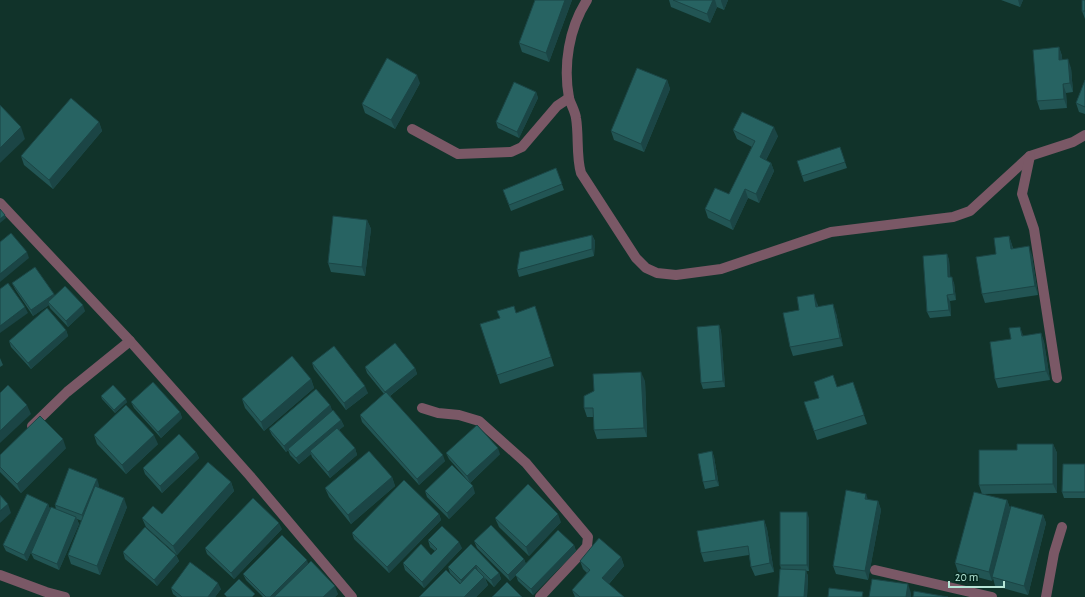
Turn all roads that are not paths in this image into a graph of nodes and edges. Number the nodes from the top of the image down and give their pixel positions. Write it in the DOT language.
graph roads {
  1 [pos="587,0"];
  2 [pos="570,98"];
  3 [pos="412,129"];
  4 [pos="1085,135"];
  5 [pos="1030,156"];
  6 [pos="0,203"];
  7 [pos="130,341"];
  8 [pos="1057,378"];
  9 [pos="422,408"];
  10 [pos="22,435"];
  11 [pos="1062,527"];
  12 [pos="875,570"];
  13 [pos="0,575"];
  14 [pos="65,597"];
  15 [pos="352,597"];
  16 [pos="540,597"];
  17 [pos="992,597"];
  18 [pos="1046,597"];
  1 -- 2 [label="street"];
  2 -- 3 [label="street"];
  2 -- 5 [label="street"];
  4 -- 5 [label="street"];
  5 -- 8 [label="street"];
  6 -- 7 [label="street"];
  7 -- 10 [label="street"];
  7 -- 15 [label="street"];
  9 -- 16 [label="street"];
  11 -- 18 [label="street"];
  12 -- 17 [label="street"];
  13 -- 14 [label="street"];
}
